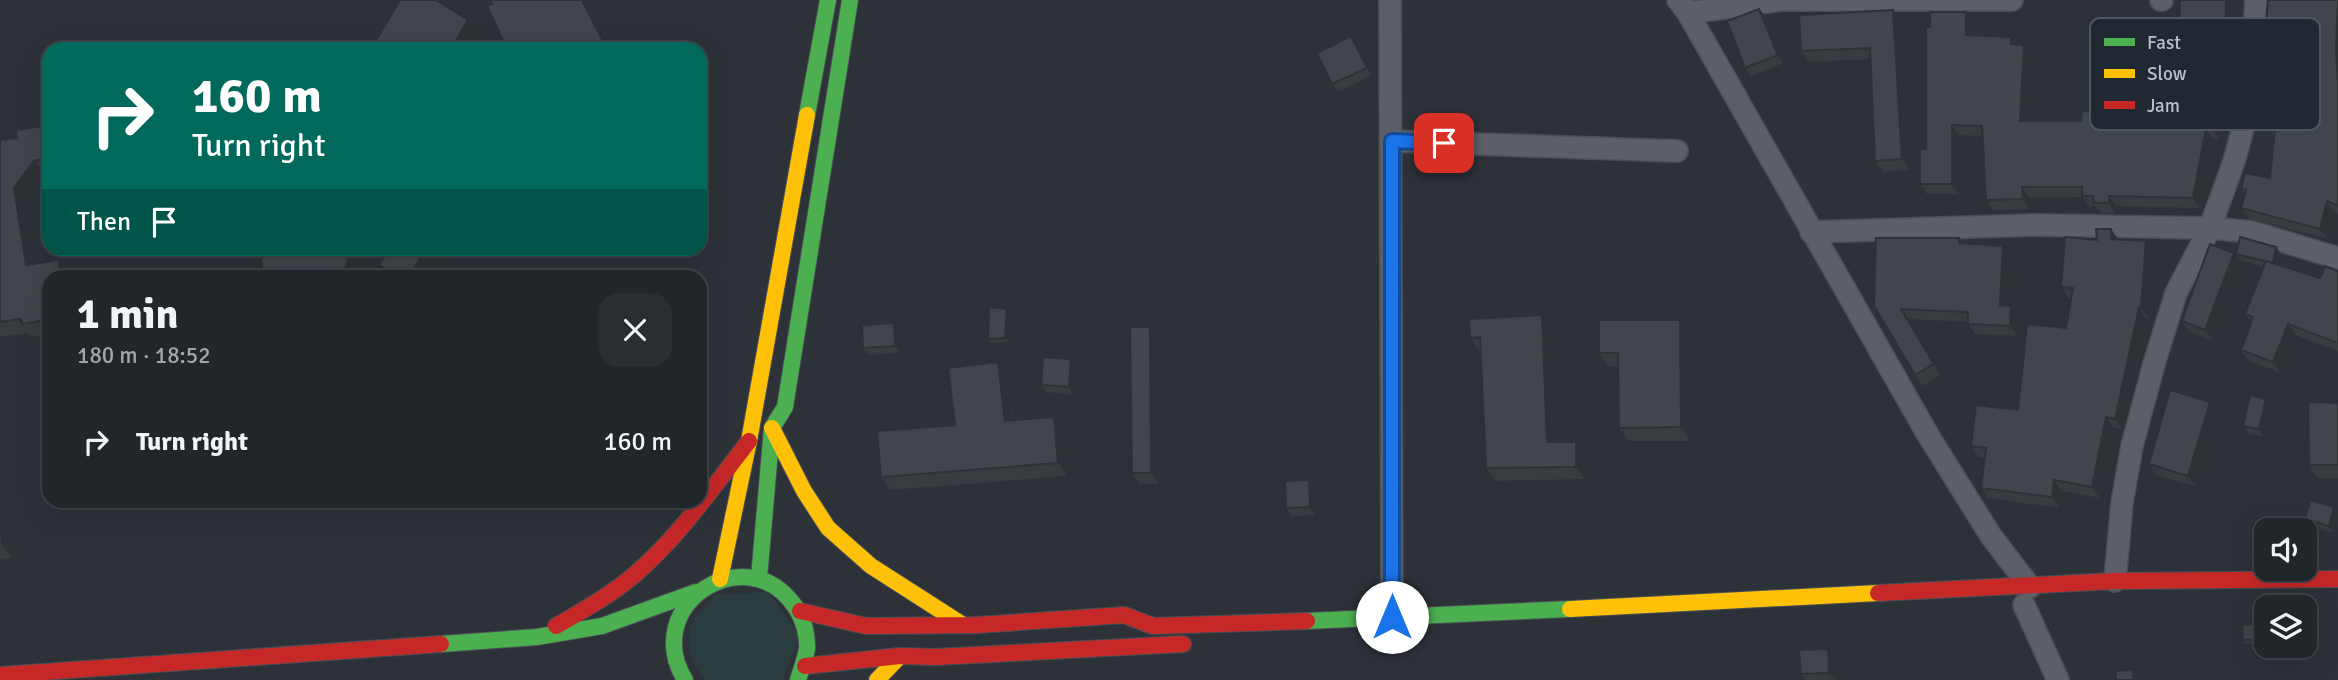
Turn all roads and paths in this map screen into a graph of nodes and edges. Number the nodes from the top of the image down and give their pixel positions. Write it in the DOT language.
graph roads {
  1 [pos="828,0"];
  2 [pos="849,0"];
  3 [pos="1390,0"];
  4 [pos="2012,0"];
  5 [pos="2256,0"];
  6 [pos="1683,7"];
  7 [pos="2255,18"];
  8 [pos="2243,130"];
  9 [pos="1392,141"];
  10 [pos="1677,151"];
  11 [pos="2210,228"];
  12 [pos="1811,232"];
  13 [pos="2338,258"];
  14 [pos="772,428"];
  15 [pos="749,440"];
  16 [pos="707,495"];
  17 [pos="697,508"];
  18 [pos="760,578"];
  19 [pos="720,579"];
  20 [pos="2338,579"];
  21 [pos="2115,581"];
  22 [pos="696,592"];
  23 [pos="2022,599"];
  24 [pos="2046,604"];
  25 [pos="800,611"];
  26 [pos="1392,617"];
  27 [pos="963,625"];
  28 [pos="537,637"];
  29 [pos="1194,643"];
  30 [pos="900,656"];
  31 [pos="802,673"];
  32 [pos="0,675"];
  33 [pos="685,680"];
  34 [pos="877,680"];
  35 [pos="2058,680"];
  1 -- 15 [label="main road"];
  2 -- 14 [label="main road"];
  3 -- 9 [label="street"];
  4 -- 6 [label="street"];
  5 -- 7 [label="street"];
  6 -- 12 [label="street"];
  8 -- 11 [label="street"];
  9 -- 10 [label="street"];
  9 -- 26 [label="street"];
  11 -- 12 [label="street"];
  11 -- 13 [label="street"];
  11 -- 21 [label="street"];
  12 -- 23 [label="street"];
  14 -- 18 [label="main road"];
  14 -- 27 [label="main road"];
  15 -- 16 [label="main road"];
  15 -- 19 [label="main road"];
  17 -- 28 [label="main road"];
  18 -- 19 [label="main road"];
  18 -- 25 [label="main road"];
  19 -- 22 [label="main road"];
  20 -- 21 [label="main road"];
  21 -- 23 [label="main road"];
  22 -- 28 [label="main road"];
  22 -- 33 [label="main road"];
  23 -- 24 [label="main road"];
  23 -- 26 [label="main road"];
  23 -- 35 [label="street"];
  25 -- 27 [label="main road"];
  25 -- 31 [label="main road"];
  26 -- 27 [label="main road"];
  28 -- 32 [label="main road"];
  29 -- 30 [label="main road"];
  30 -- 31 [label="main road"];
  30 -- 34 [label="main road"];
}
